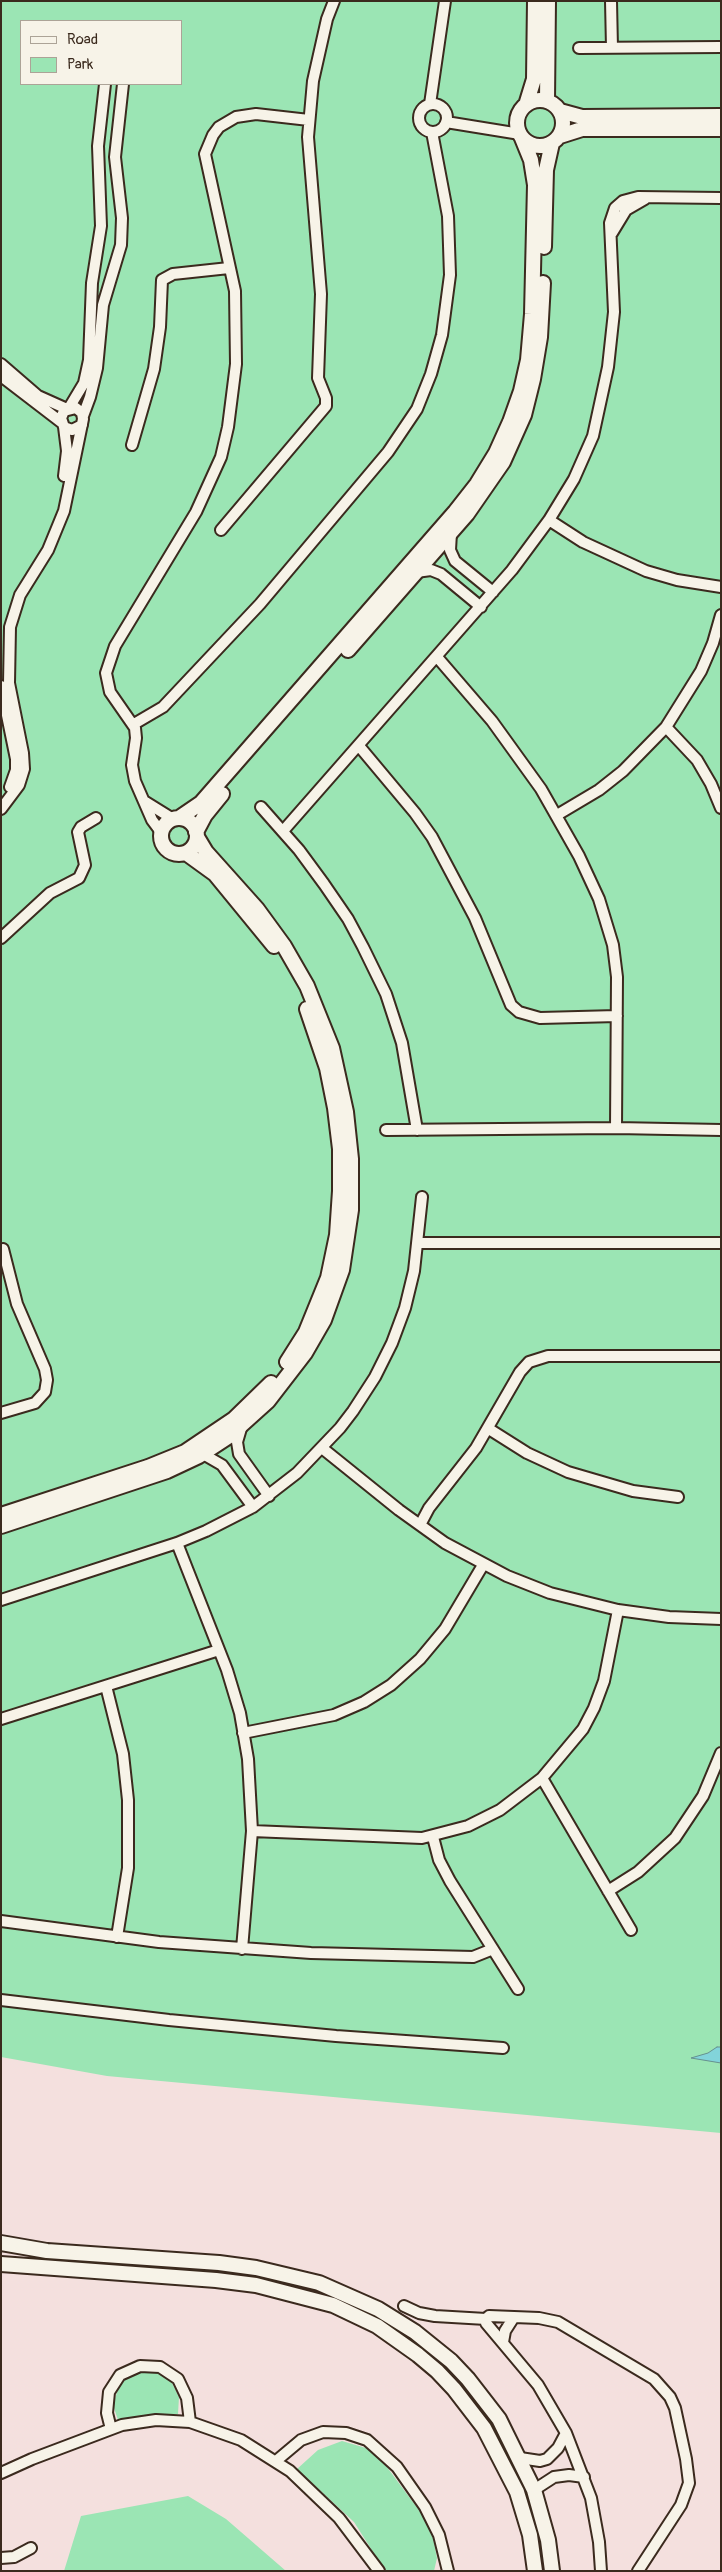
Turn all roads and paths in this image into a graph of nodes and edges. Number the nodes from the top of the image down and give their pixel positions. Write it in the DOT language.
graph roads {
  1 [pos="334,1"];
  2 [pos="445,1"];
  3 [pos="535,1"];
  4 [pos="548,1"];
  5 [pos="611,1"];
  6 [pos="721,46"];
  7 [pos="579,48"];
  8 [pos="612,48"];
  9 [pos="105,85"];
  10 [pos="123,85"];
  11 [pos="547,101"];
  12 [pos="430,104"];
  13 [pos="526,105"];
  14 [pos="560,111"];
  15 [pos="721,116"];
  16 [pos="309,120"];
  17 [pos="446,122"];
  18 [pos="721,129"];
  19 [pos="432,132"];
  20 [pos="521,136"];
  21 [pos="556,140"];
  22 [pos="721,198"];
  23 [pos="229,268"];
  24 [pos="1,364"];
  25 [pos="1,376"];
  26 [pos="68,408"];
  27 [pos="82,420"];
  28 [pos="63,425"];
  29 [pos="132,445"];
  30 [pos="549,520"];
  31 [pos="221,530"];
  32 [pos="451,532"];
  33 [pos="416,572"];
  34 [pos="721,587"];
  35 [pos="493,592"];
  36 [pos="481,607"];
  37 [pos="721,615"];
  38 [pos="1,641"];
  39 [pos="437,657"];
  40 [pos="1,686"];
  41 [pos="134,724"];
  42 [pos="666,727"];
  43 [pos="358,746"];
  44 [pos="1,799"];
  45 [pos="144,801"];
  46 [pos="261,807"];
  47 [pos="721,808"];
  48 [pos="1,809"];
  49 [pos="557,815"];
  50 [pos="96,818"];
  51 [pos="176,818"];
  52 [pos="283,831"];
  53 [pos="161,832"];
  54 [pos="196,835"];
  55 [pos="186,853"];
  56 [pos="1,938"];
  57 [pos="617,1016"];
  58 [pos="616,1128"];
  59 [pos="386,1130"];
  60 [pos="417,1130"];
  61 [pos="721,1130"];
  62 [pos="422,1197"];
  63 [pos="419,1243"];
  64 [pos="721,1243"];
  65 [pos="3,1250"];
  66 [pos="721,1356"];
  67 [pos="1,1413"];
  68 [pos="242,1425"];
  69 [pos="488,1428"];
  70 [pos="322,1448"];
  71 [pos="203,1454"];
  72 [pos="250,1471"];
  73 [pos="236,1482"];
  74 [pos="269,1496"];
  75 [pos="678,1497"];
  76 [pos="253,1507"];
  77 [pos="1,1515"];
  78 [pos="420,1525"];
  79 [pos="1,1526"];
  80 [pos="177,1543"];
  81 [pos="483,1564"];
  82 [pos="1,1600"];
  83 [pos="618,1610"];
  84 [pos="721,1619"];
  85 [pos="219,1650"];
  86 [pos="106,1686"];
  87 [pos="1,1719"];
  88 [pos="244,1732"];
  89 [pos="721,1753"];
  90 [pos="542,1778"];
  91 [pos="252,1832"];
  92 [pos="433,1837"];
  93 [pos="608,1891"];
  94 [pos="1,1921"];
  95 [pos="631,1930"];
  96 [pos="117,1937"];
  97 [pos="242,1949"];
  98 [pos="493,1949"];
  99 [pos="518,1989"];
  100 [pos="1,2000"];
  101 [pos="503,2048"];
  102 [pos="1,2243"];
  103 [pos="1,2264"];
  104 [pos="404,2306"];
  105 [pos="514,2318"];
  106 [pos="486,2319"];
  107 [pos="503,2342"];
  108 [pos="190,2422"];
  109 [pos="111,2428"];
  110 [pos="566,2433"];
  111 [pos="520,2458"];
  112 [pos="276,2461"];
  113 [pos="2,2470"];
  114 [pos="584,2477"];
  115 [pos="534,2490"];
  116 [pos="31,2548"];
  117 [pos="1,2558"];
  118 [pos="379,2571"];
  119 [pos="448,2571"];
  120 [pos="535,2571"];
  121 [pos="552,2571"];
  122 [pos="601,2571"];
  123 [pos="638,2571"];
  1 -- 16 [label="street"];
  2 -- 12 [label="street"];
  3 -- 13 [label="street"];
  4 -- 11 [label="street"];
  5 -- 8 [label="street"];
  6 -- 8 [label="street"];
  7 -- 8 [label="street"];
  9 -- 26 [label="street"];
  10 -- 27 [label="street"];
  11 -- 13 [label="street"];
  11 -- 14 [label="street"];
  12 -- 17 [label="street"];
  12 -- 19 [label="street"];
  13 -- 20 [label="street"];
  14 -- 15 [label="street"];
  14 -- 21 [label="street"];
  16 -- 23 [label="street"];
  16 -- 31 [label="street"];
  17 -- 19 [label="street"];
  17 -- 20 [label="street"];
  18 -- 21 [label="street"];
  19 -- 41 [label="street"];
  20 -- 21 [label="street"];
  20 -- 51 [label="street"];
  21 -- 32 [label="street"];
  22 -- 30 [label="street"];
  23 -- 29 [label="street"];
  23 -- 41 [label="street"];
  24 -- 26 [label="street"];
  25 -- 28 [label="street"];
  26 -- 27 [label="street"];
  26 -- 28 [label="street"];
  27 -- 28 [label="street"];
  27 -- 48 [label="street"];
  28 -- 38 [label="street"];
  30 -- 34 [label="street"];
  30 -- 35 [label="street"];
  32 -- 33 [label="street"];
  32 -- 35 [label="street"];
  33 -- 36 [label="street"];
  33 -- 54 [label="street"];
  35 -- 36 [label="street"];
  36 -- 39 [label="street"];
  37 -- 42 [label="street"];
  39 -- 43 [label="street"];
  39 -- 49 [label="street"];
  40 -- 44 [label="street"];
  41 -- 45 [label="street"];
  42 -- 47 [label="street"];
  42 -- 49 [label="street"];
  43 -- 52 [label="street"];
  43 -- 57 [label="street"];
  45 -- 51 [label="street"];
  45 -- 53 [label="street"];
  46 -- 52 [label="street"];
  49 -- 57 [label="street"];
  50 -- 56 [label="street"];
  51 -- 53 [label="street"];
  51 -- 54 [label="street"];
  52 -- 60 [label="street"];
  53 -- 55 [label="street"];
  54 -- 55 [label="street"];
  54 -- 68 [label="street"];
  55 -- 77 [label="street"];
  57 -- 58 [label="street"];
  58 -- 60 [label="street"];
  58 -- 61 [label="street"];
  59 -- 60 [label="street"];
  62 -- 63 [label="street"];
  63 -- 64 [label="street"];
  63 -- 70 [label="street"];
  65 -- 67 [label="street"];
  66 -- 69 [label="street"];
  68 -- 71 [label="street"];
  68 -- 72 [label="street"];
  69 -- 75 [label="street"];
  69 -- 78 [label="street"];
  70 -- 74 [label="street"];
  70 -- 78 [label="street"];
  71 -- 73 [label="street"];
  71 -- 79 [label="street"];
  72 -- 73 [label="street"];
  72 -- 74 [label="street"];
  73 -- 76 [label="street"];
  74 -- 76 [label="street"];
  76 -- 80 [label="street"];
  78 -- 81 [label="street"];
  80 -- 82 [label="street"];
  80 -- 85 [label="street"];
  81 -- 83 [label="street"];
  81 -- 88 [label="street"];
  83 -- 84 [label="street"];
  83 -- 90 [label="street"];
  85 -- 86 [label="street"];
  85 -- 88 [label="street"];
  86 -- 87 [label="street"];
  86 -- 96 [label="street"];
  88 -- 91 [label="street"];
  89 -- 93 [label="street"];
  90 -- 92 [label="street"];
  90 -- 93 [label="street"];
  91 -- 92 [label="street"];
  91 -- 97 [label="street"];
  92 -- 98 [label="street"];
  93 -- 95 [label="street"];
  94 -- 96 [label="street"];
  96 -- 97 [label="street"];
  97 -- 98 [label="street"];
  98 -- 99 [label="street"];
  100 -- 101 [label="street"];
  102 -- 111 [label="street"];
  103 -- 120 [label="street"];
  104 -- 106 [label="street"];
  105 -- 106 [label="street"];
  105 -- 107 [label="street"];
  105 -- 123 [label="street"];
  106 -- 107 [label="street"];
  107 -- 110 [label="street"];
  108 -- 109 [label="street"];
  108 -- 109 [label="street"];
  108 -- 112 [label="street"];
  109 -- 113 [label="street"];
  110 -- 111 [label="street"];
  110 -- 114 [label="street"];
  111 -- 115 [label="street"];
  112 -- 118 [label="street"];
  112 -- 119 [label="street"];
  114 -- 115 [label="street"];
  114 -- 122 [label="street"];
  115 -- 121 [label="street"];
  116 -- 117 [label="street"];
}
